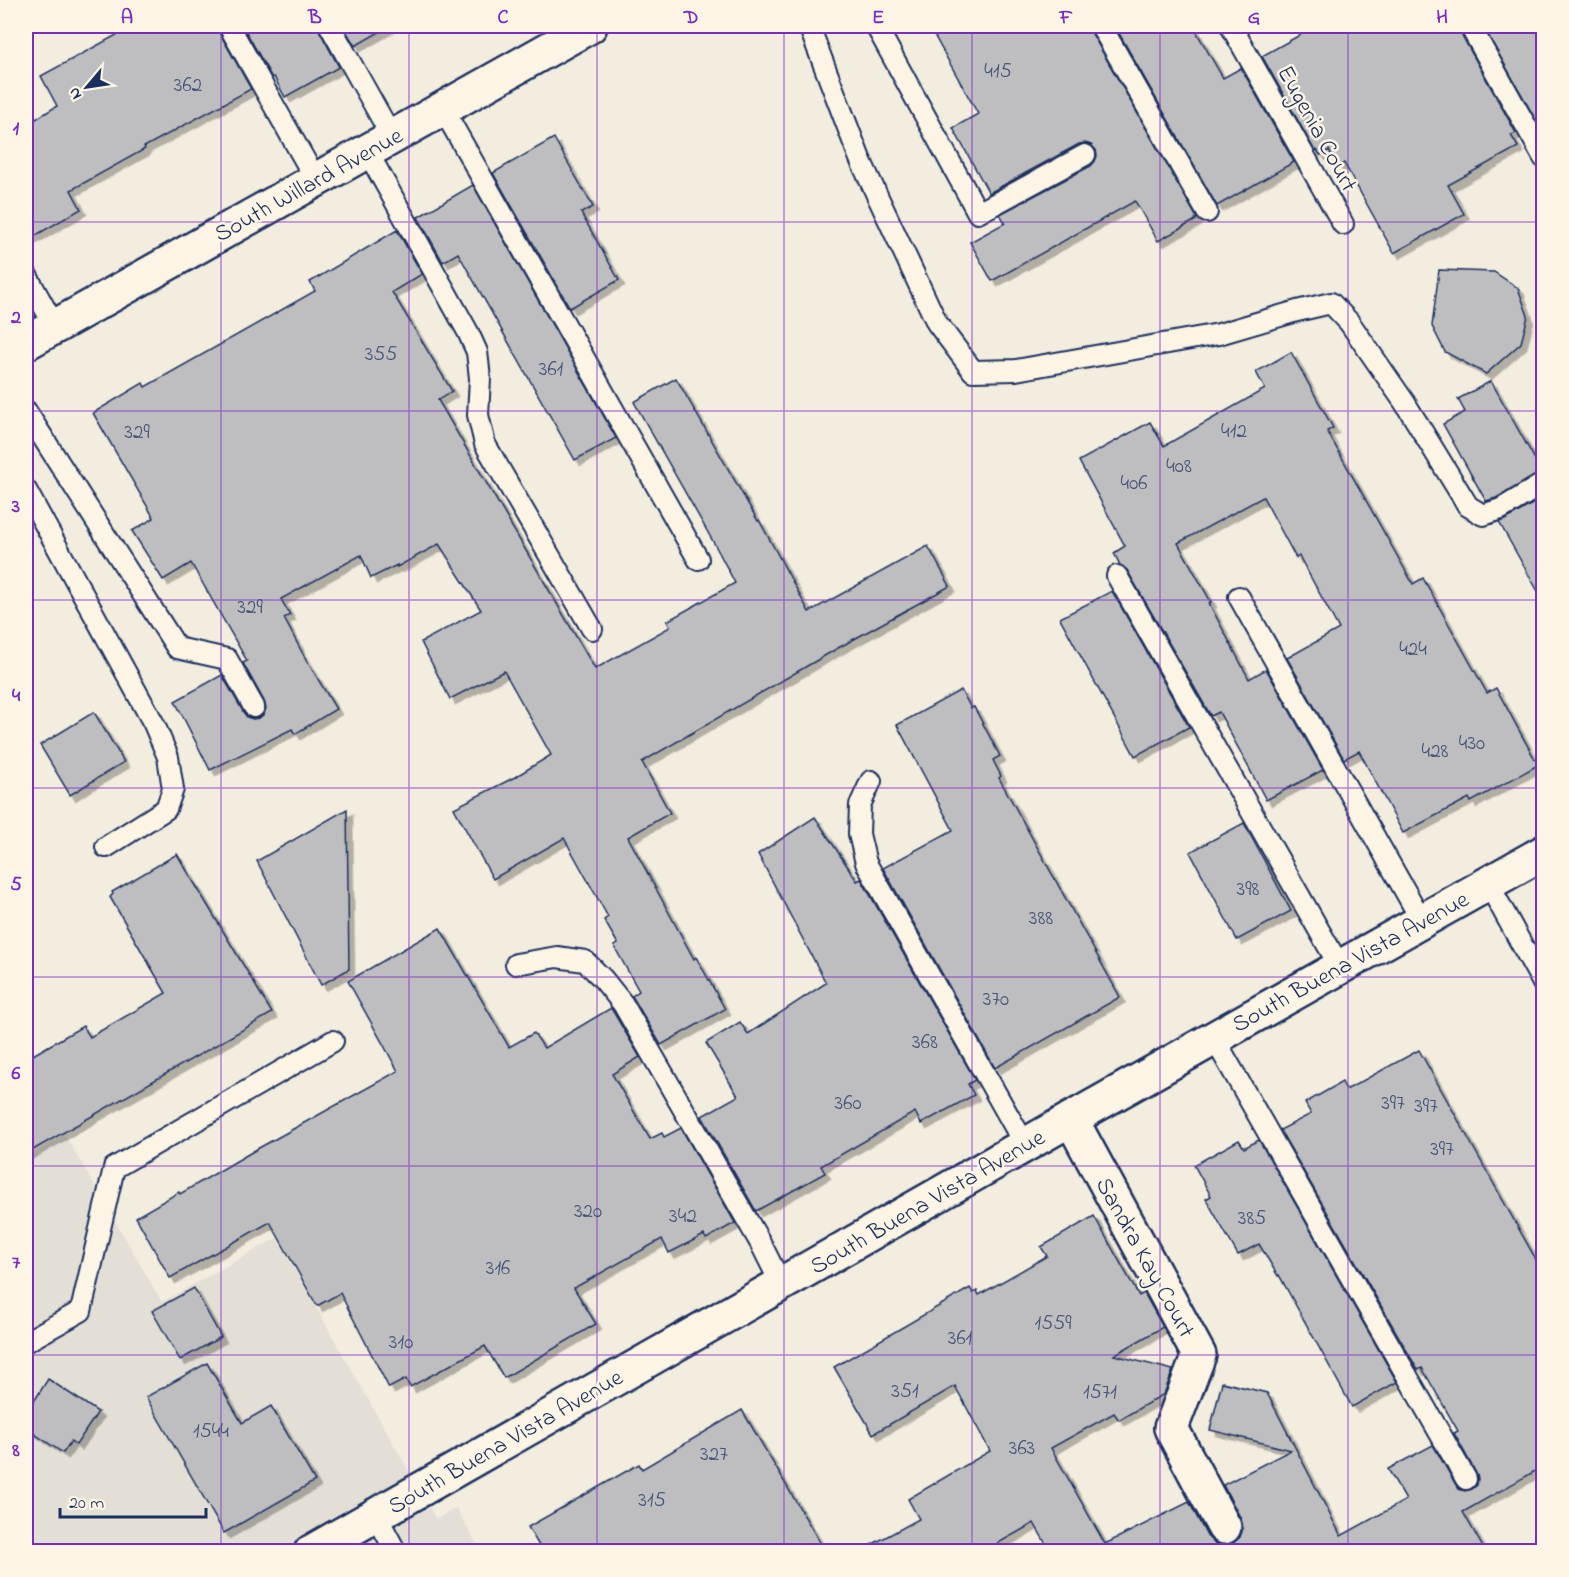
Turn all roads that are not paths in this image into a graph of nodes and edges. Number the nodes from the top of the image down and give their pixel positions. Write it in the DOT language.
graph roads {
  1 [pos="229,26"];
  2 [pos="330,26"];
  3 [pos="590,26"];
  4 [pos="809,26"];
  5 [pos="876,26"];
  6 [pos="1101,26"];
  7 [pos="1231,26"];
  8 [pos="1470,26"];
  9 [pos="443,109"];
  10 [pos="380,144"];
  11 [pos="1085,155"];
  12 [pos="1544,158"];
  13 [pos="316,180"];
  14 [pos="1208,212"];
  15 [pos="1343,225"];
  16 [pos="26,274"];
  17 [pos="55,327"];
  18 [pos="26,343"];
  19 [pos="26,411"];
  20 [pos="1544,483"];
  21 [pos="26,490"];
  22 [pos="698,559"];
  23 [pos="1117,576"];
  24 [pos="1239,597"];
  25 [pos="592,629"];
  26 [pos="254,707"];
  27 [pos="871,781"];
  28 [pos="106,847"];
  29 [pos="1544,852"];
  30 [pos="1488,883"];
  31 [pos="1422,921"];
  32 [pos="516,964"];
  33 [pos="1340,967"];
  34 [pos="1544,985"];
  35 [pos="1214,1038"];
  36 [pos="333,1041"];
  37 [pos="1071,1119"];
  38 [pos="1025,1144"];
  39 [pos="781,1284"];
  40 [pos="26,1339"];
  41 [pos="1466,1479"];
  42 [pos="375,1515"];
  43 [pos="1224,1527"];
  44 [pos="311,1551"];
  45 [pos="396,1551"];
  1 -- 13 [label="lane"];
  2 -- 10 [label="lane"];
  3 -- 9 [label="street, South Willard Avenue"];
  4 -- 20 [label="lane"];
  5 -- 11 [label="lane"];
  6 -- 14 [label="lane"];
  7 -- 15 [label="lane, Eugenia Court"];
  8 -- 12 [label="lane"];
  9 -- 10 [label="street, South Willard Avenue"];
  9 -- 22 [label="lane"];
  10 -- 13 [label="street, South Willard Avenue"];
  10 -- 25 [label="lane"];
  13 -- 17 [label="street, South Willard Avenue"];
  16 -- 17 [label="lane"];
  17 -- 18 [label="street, South Willard Avenue"];
  19 -- 26 [label="lane"];
  21 -- 28 [label="lane"];
  23 -- 33 [label="lane"];
  24 -- 31 [label="lane"];
  27 -- 38 [label="lane"];
  29 -- 30 [label="street, South Buena Vista Avenue"];
  30 -- 31 [label="street, South Buena Vista Avenue"];
  30 -- 34 [label="lane"];
  31 -- 33 [label="street, South Buena Vista Avenue"];
  32 -- 39 [label="lane"];
  33 -- 35 [label="street, South Buena Vista Avenue"];
  35 -- 37 [label="street, South Buena Vista Avenue"];
  35 -- 41 [label="lane"];
  36 -- 40 [label="lane"];
  37 -- 38 [label="street, South Buena Vista Avenue"];
  37 -- 43 [label="street, Sandra Kay Court"];
  38 -- 39 [label="street, South Buena Vista Avenue"];
  39 -- 42 [label="street, South Buena Vista Avenue"];
  42 -- 44 [label="street, South Buena Vista Avenue"];
  42 -- 45 [label="lane"];
}
